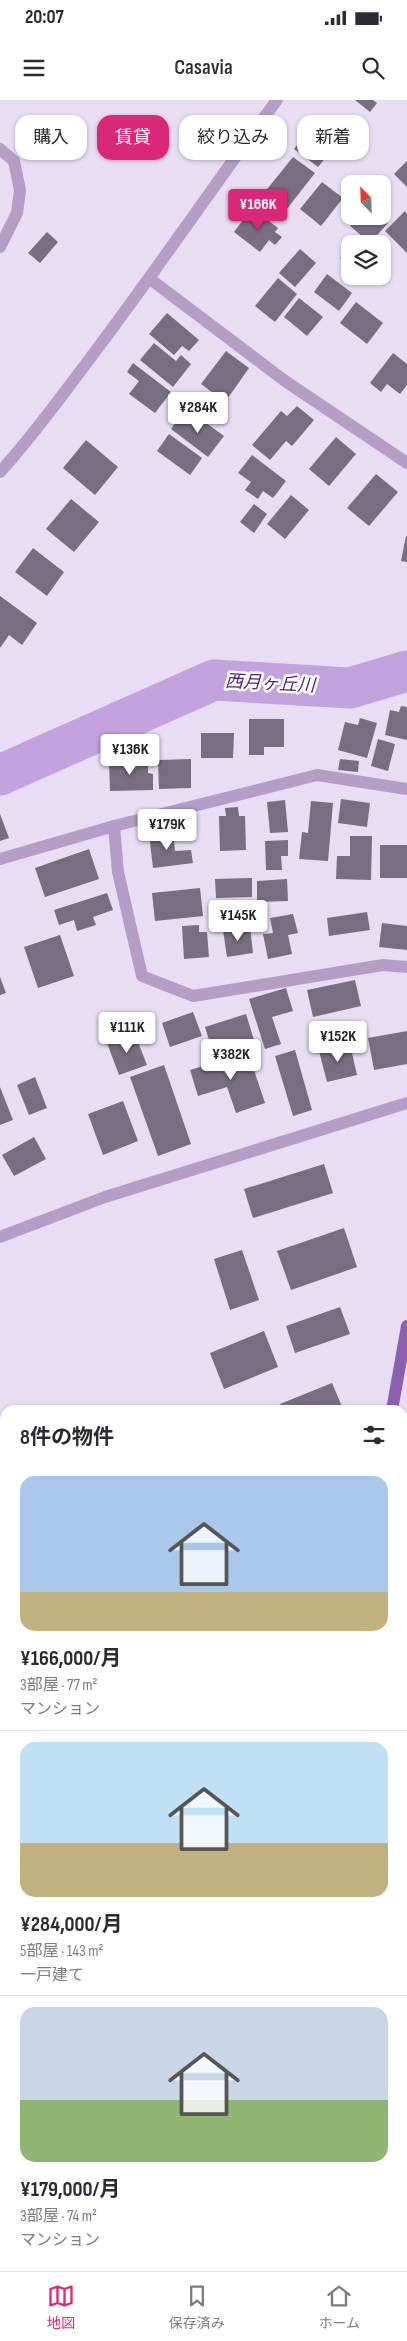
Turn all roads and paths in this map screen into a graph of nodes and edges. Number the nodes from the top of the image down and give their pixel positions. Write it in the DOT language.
graph roads {
  1 [pos="277,100"];
  2 [pos="0,149"];
  3 [pos="0,247"];
  4 [pos="150,279"];
  5 [pos="407,463"];
  6 [pos="0,472"];
  7 [pos="407,788"];
  8 [pos="114,826"];
  9 [pos="0,860"];
  10 [pos="407,967"];
  11 [pos="407,1103"];
  12 [pos="0,1236"];
  13 [pos="407,1326"];
  14 [pos="393,1405"];
  1 -- 4 [label="street"];
  2 -- 3 [label="street"];
  4 -- 5 [label="street"];
  4 -- 6 [label="street"];
  7 -- 8 [label="street"];
  8 -- 9 [label="street"];
  8 -- 10 [label="street"];
  11 -- 12 [label="street"];
  13 -- 14 [label="main road"];
}
